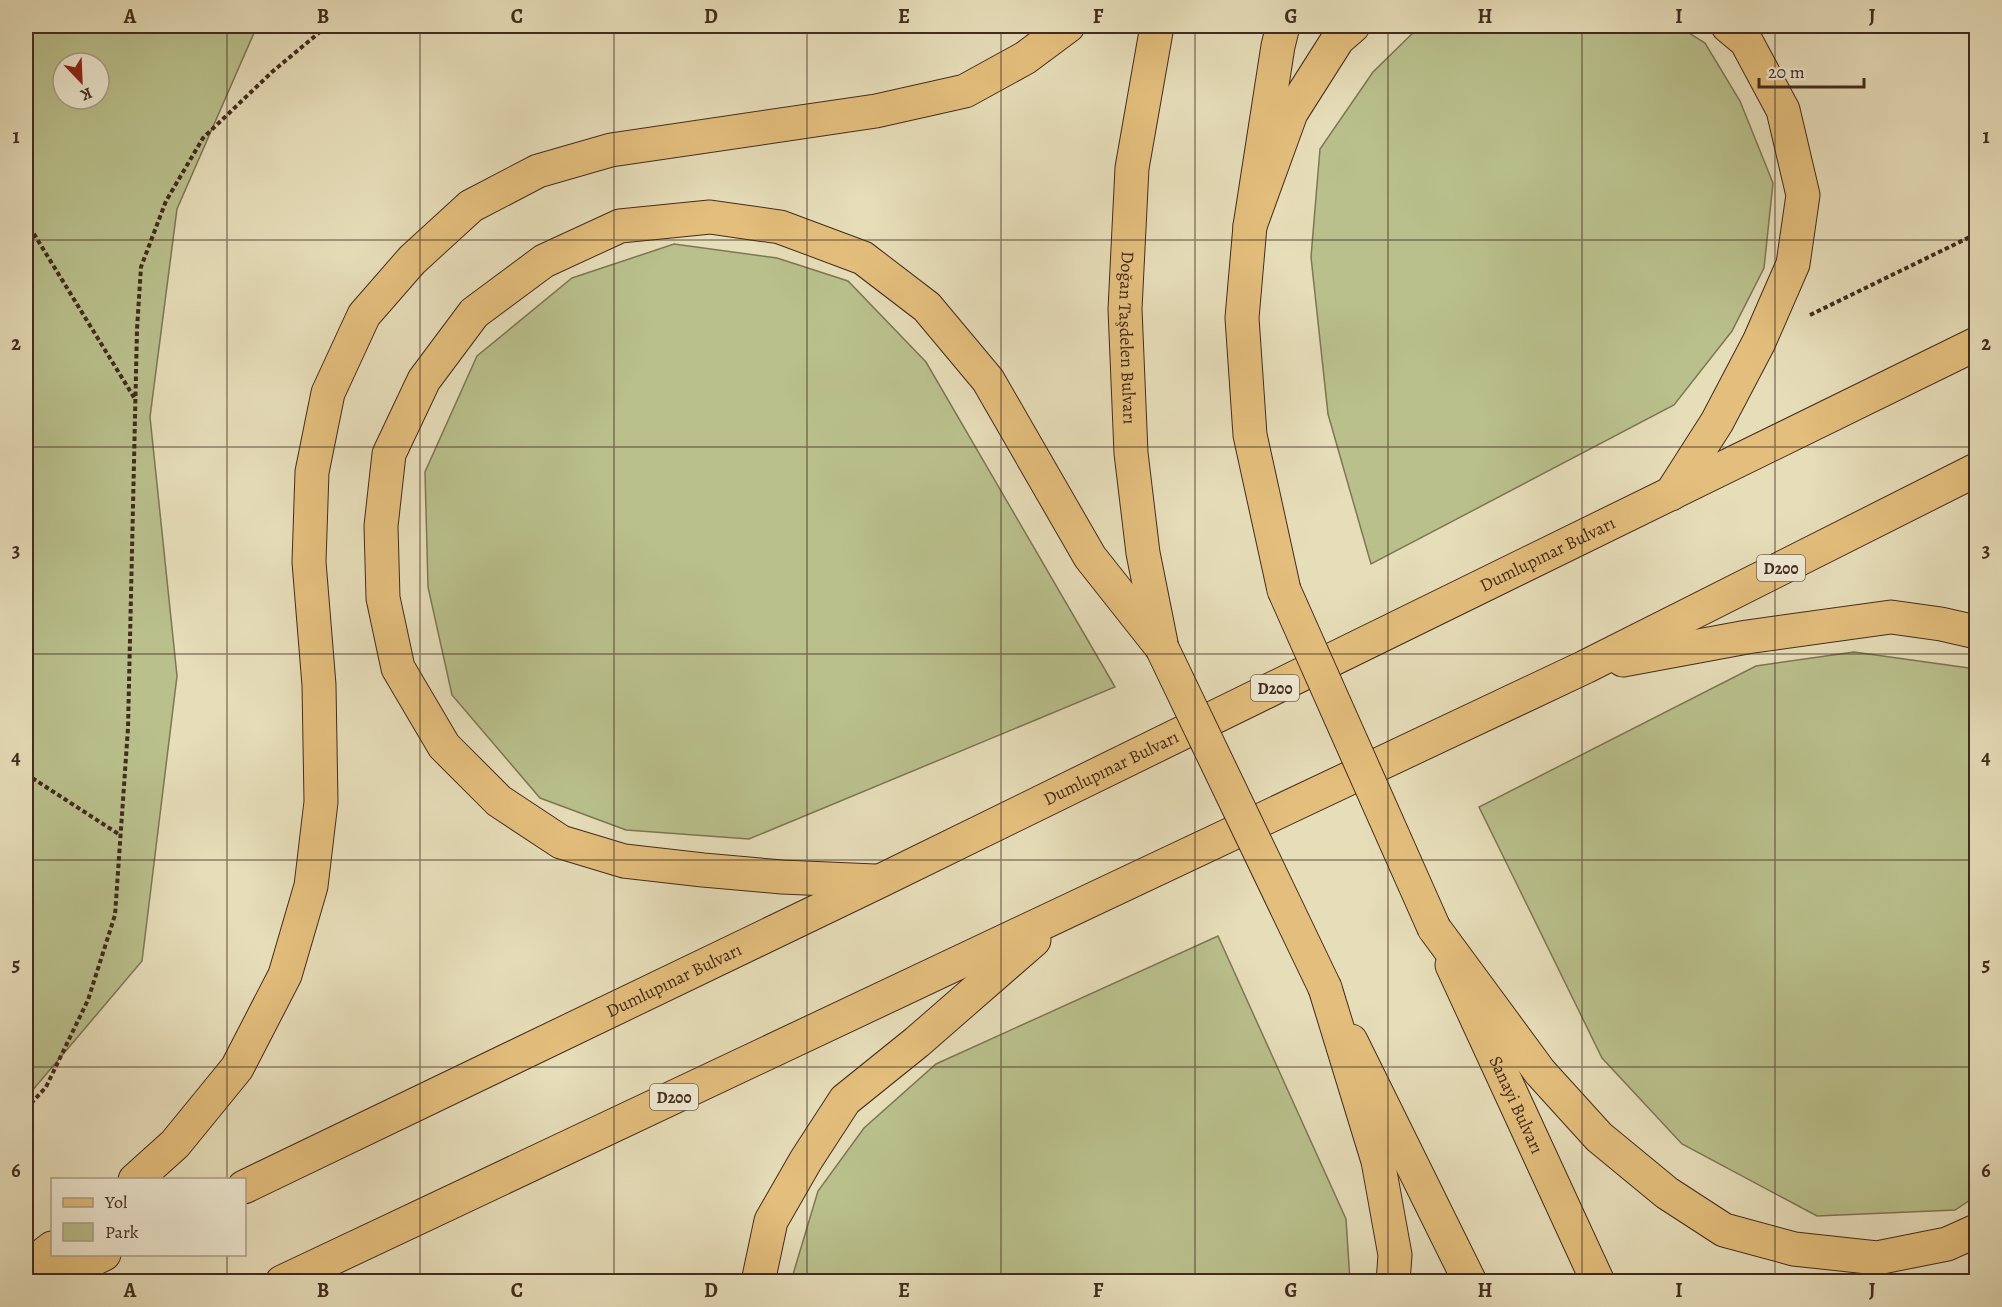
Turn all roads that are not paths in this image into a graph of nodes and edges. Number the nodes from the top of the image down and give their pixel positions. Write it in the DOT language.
graph roads {
  1 [pos="1068,26"];
  2 [pos="1157,26"];
  3 [pos="1283,26"];
  4 [pos="1353,26"];
  5 [pos="1728,26"];
  6 [pos="1250,226"];
  7 [pos="1977,344"];
  8 [pos="1977,470"];
  9 [pos="1670,495"];
  10 [pos="1977,632"];
  11 [pos="1162,648"];
  12 [pos="1586,667"];
  13 [pos="880,881"];
  14 [pos="1065,913"];
  15 [pos="1434,928"];
  16 [pos="1325,988"];
  17 [pos="136,1178"];
  18 [pos="246,1186"];
  19 [pos="1977,1231"];
  20 [pos="51,1249"];
  21 [pos="100,1256"];
  22 [pos="26,1268"];
  23 [pos="48,1281"];
  24 [pos="282,1281"];
  25 [pos="758,1281"];
  26 [pos="1393,1281"];
  27 [pos="1470,1281"];
  28 [pos="1598,1281"];
  1 -- 17 [label="main road"];
  2 -- 11 [label="main road, Doğan Taşdelen Bulvarı"];
  3 -- 6 [label="main road"];
  4 -- 6 [label="main road"];
  5 -- 9 [label="main road"];
  6 -- 15 [label="main road, bridge"];
  7 -- 9 [label="main road, Dumlupınar Bulvarı / D200"];
  8 -- 12 [label="main road, D200"];
  9 -- 13 [label="main road, Dumlupınar Bulvarı / D200"];
  10 -- 12 [label="main road"];
  11 -- 13 [label="main road"];
  11 -- 16 [label="main road, bridge"];
  12 -- 14 [label="main road, D200"];
  13 -- 18 [label="main road, Dumlupınar Bulvarı / D200"];
  14 -- 24 [label="main road, D200"];
  14 -- 25 [label="main road"];
  15 -- 19 [label="main road"];
  15 -- 28 [label="main road, Sanayi Bulvarı"];
  16 -- 26 [label="main road"];
  16 -- 27 [label="main road"];
  20 -- 22 [label="main road"];
  21 -- 23 [label="main road"];
}
